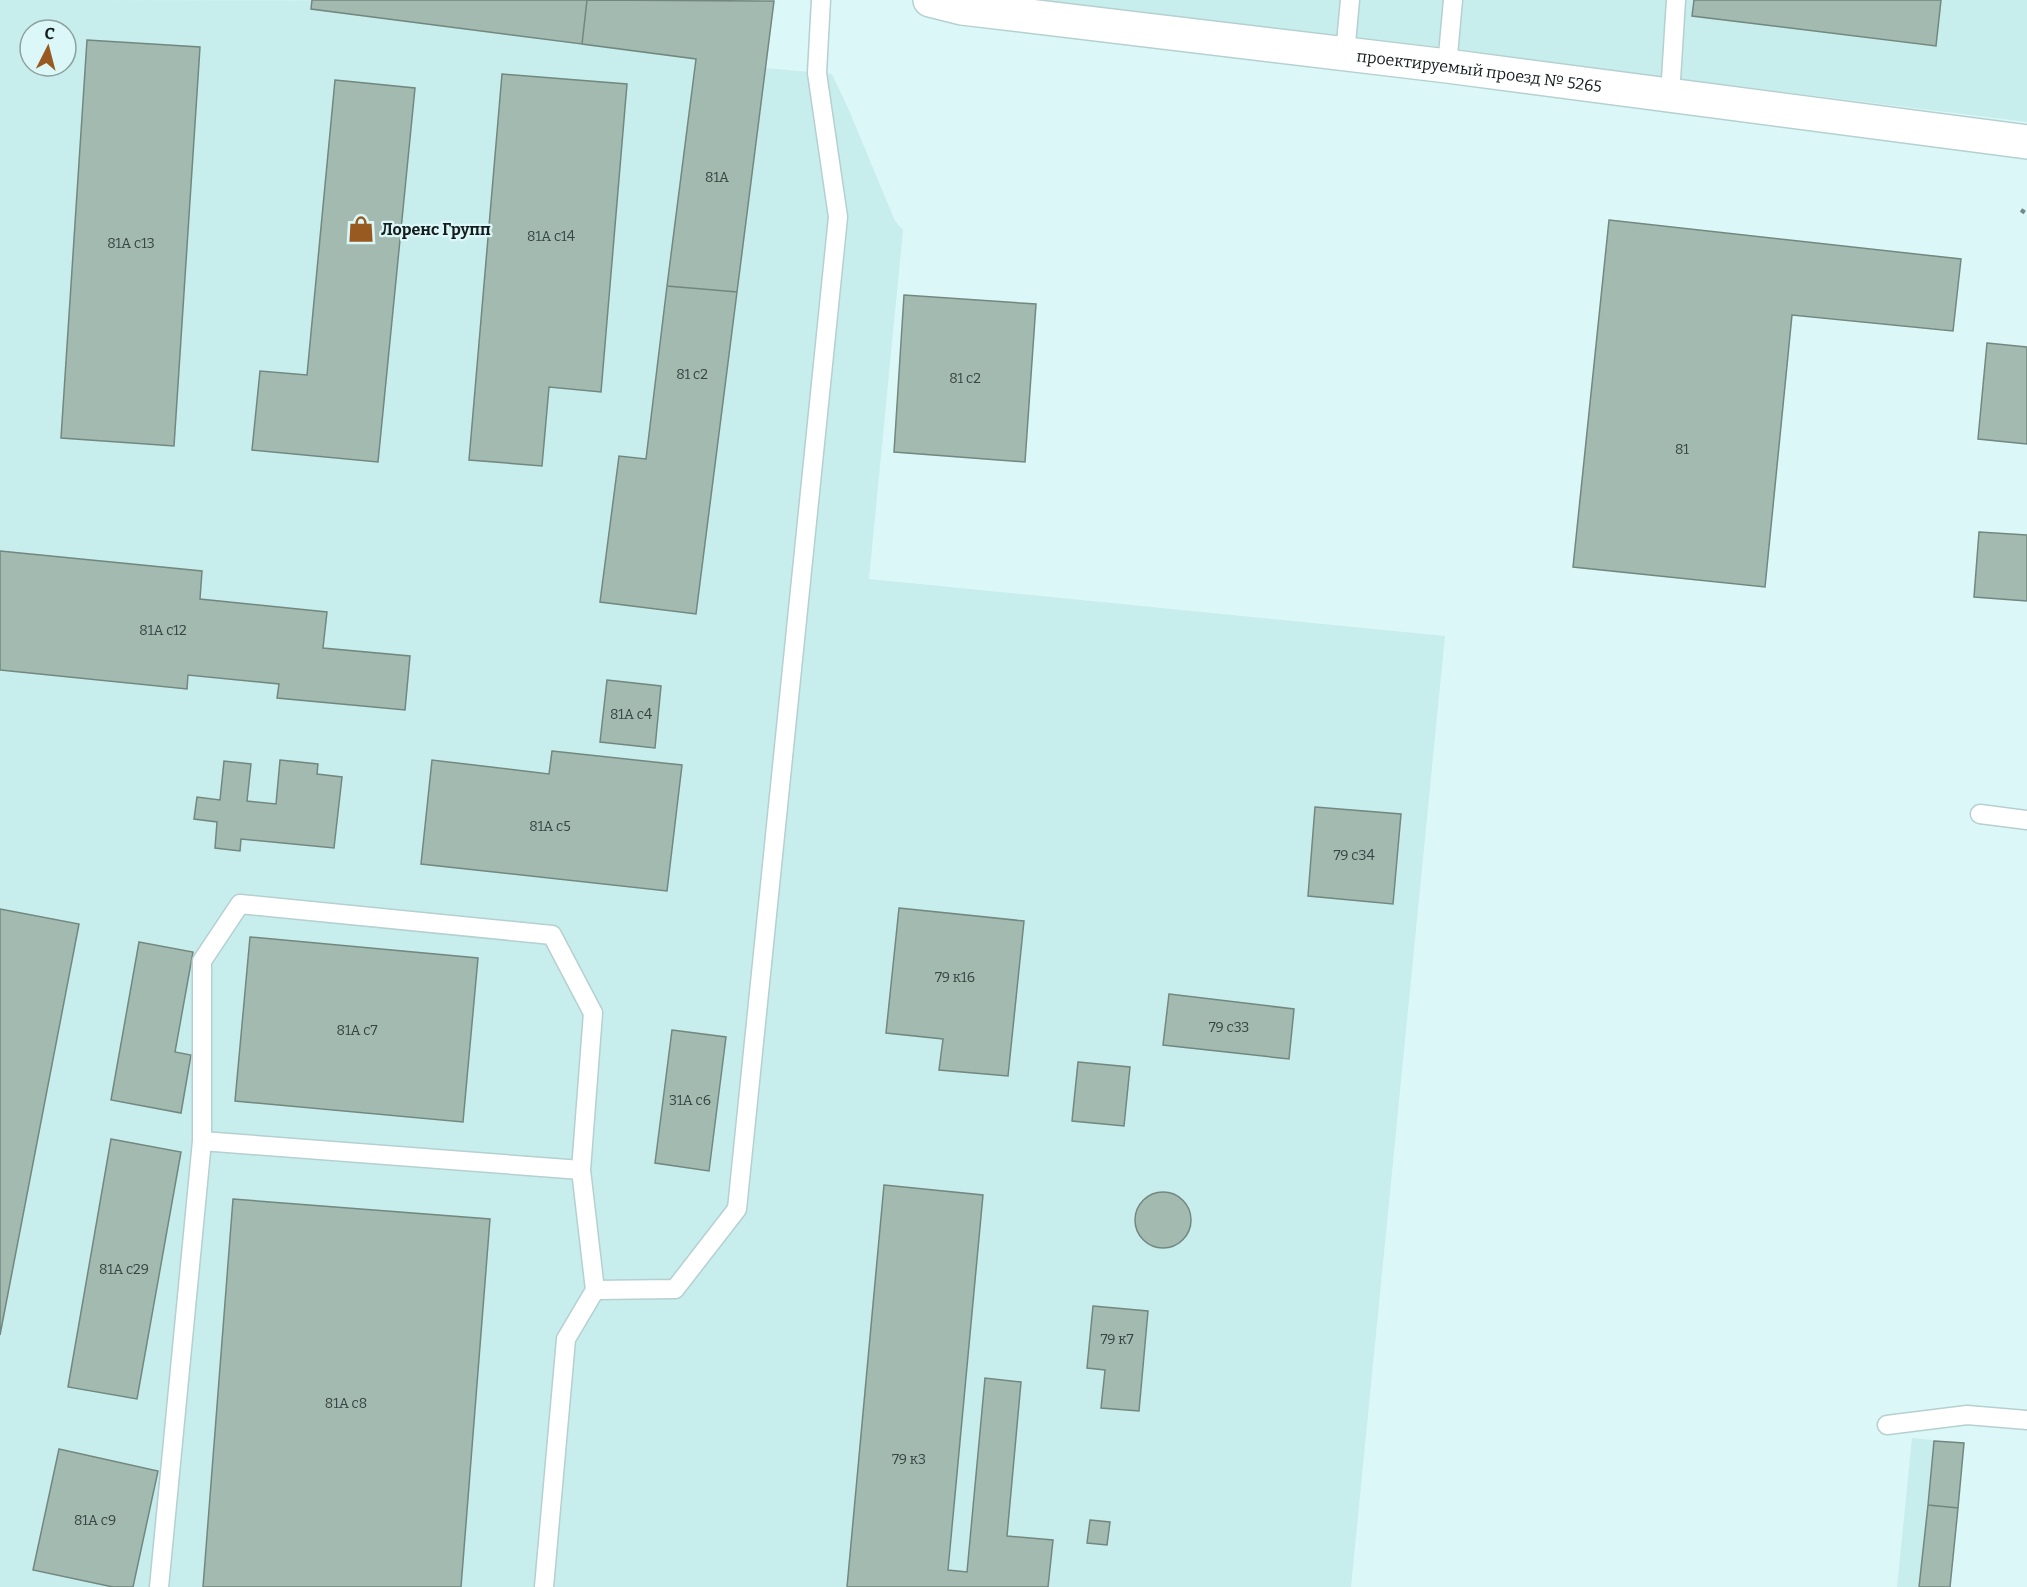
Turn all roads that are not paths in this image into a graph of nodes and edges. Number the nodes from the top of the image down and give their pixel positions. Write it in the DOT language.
graph roads {
  1 [pos="821,0"];
  2 [pos="930,0"];
  3 [pos="1350,0"];
  4 [pos="1453,0"];
  5 [pos="1676,0"];
  6 [pos="1345,54"];
  7 [pos="1447,66"];
  8 [pos="1670,95"];
  9 [pos="2027,142"];
  10 [pos="1980,814"];
  11 [pos="2027,820"];
  12 [pos="202,1141"];
  13 [pos="581,1170"];
  14 [pos="595,1290"];
  15 [pos="2027,1420"];
  16 [pos="1887,1425"];
  17 [pos="159,1587"];
  18 [pos="544,1587"];
  1 -- 14 [label="lane"];
  2 -- 6 [label="street, проектируемый проезд № 5265"];
  3 -- 6 [label="lane"];
  4 -- 7 [label="lane"];
  5 -- 8 [label="lane"];
  6 -- 7 [label="street, проектируемый проезд № 5265"];
  7 -- 8 [label="street, проектируемый проезд № 5265"];
  8 -- 9 [label="street, проектируемый проезд № 5265"];
  10 -- 11 [label="lane"];
  12 -- 13 [label="lane"];
  12 -- 13 [label="lane"];
  12 -- 17 [label="lane"];
  13 -- 14 [label="lane"];
  14 -- 18 [label="lane"];
  15 -- 16 [label="lane"];
}
